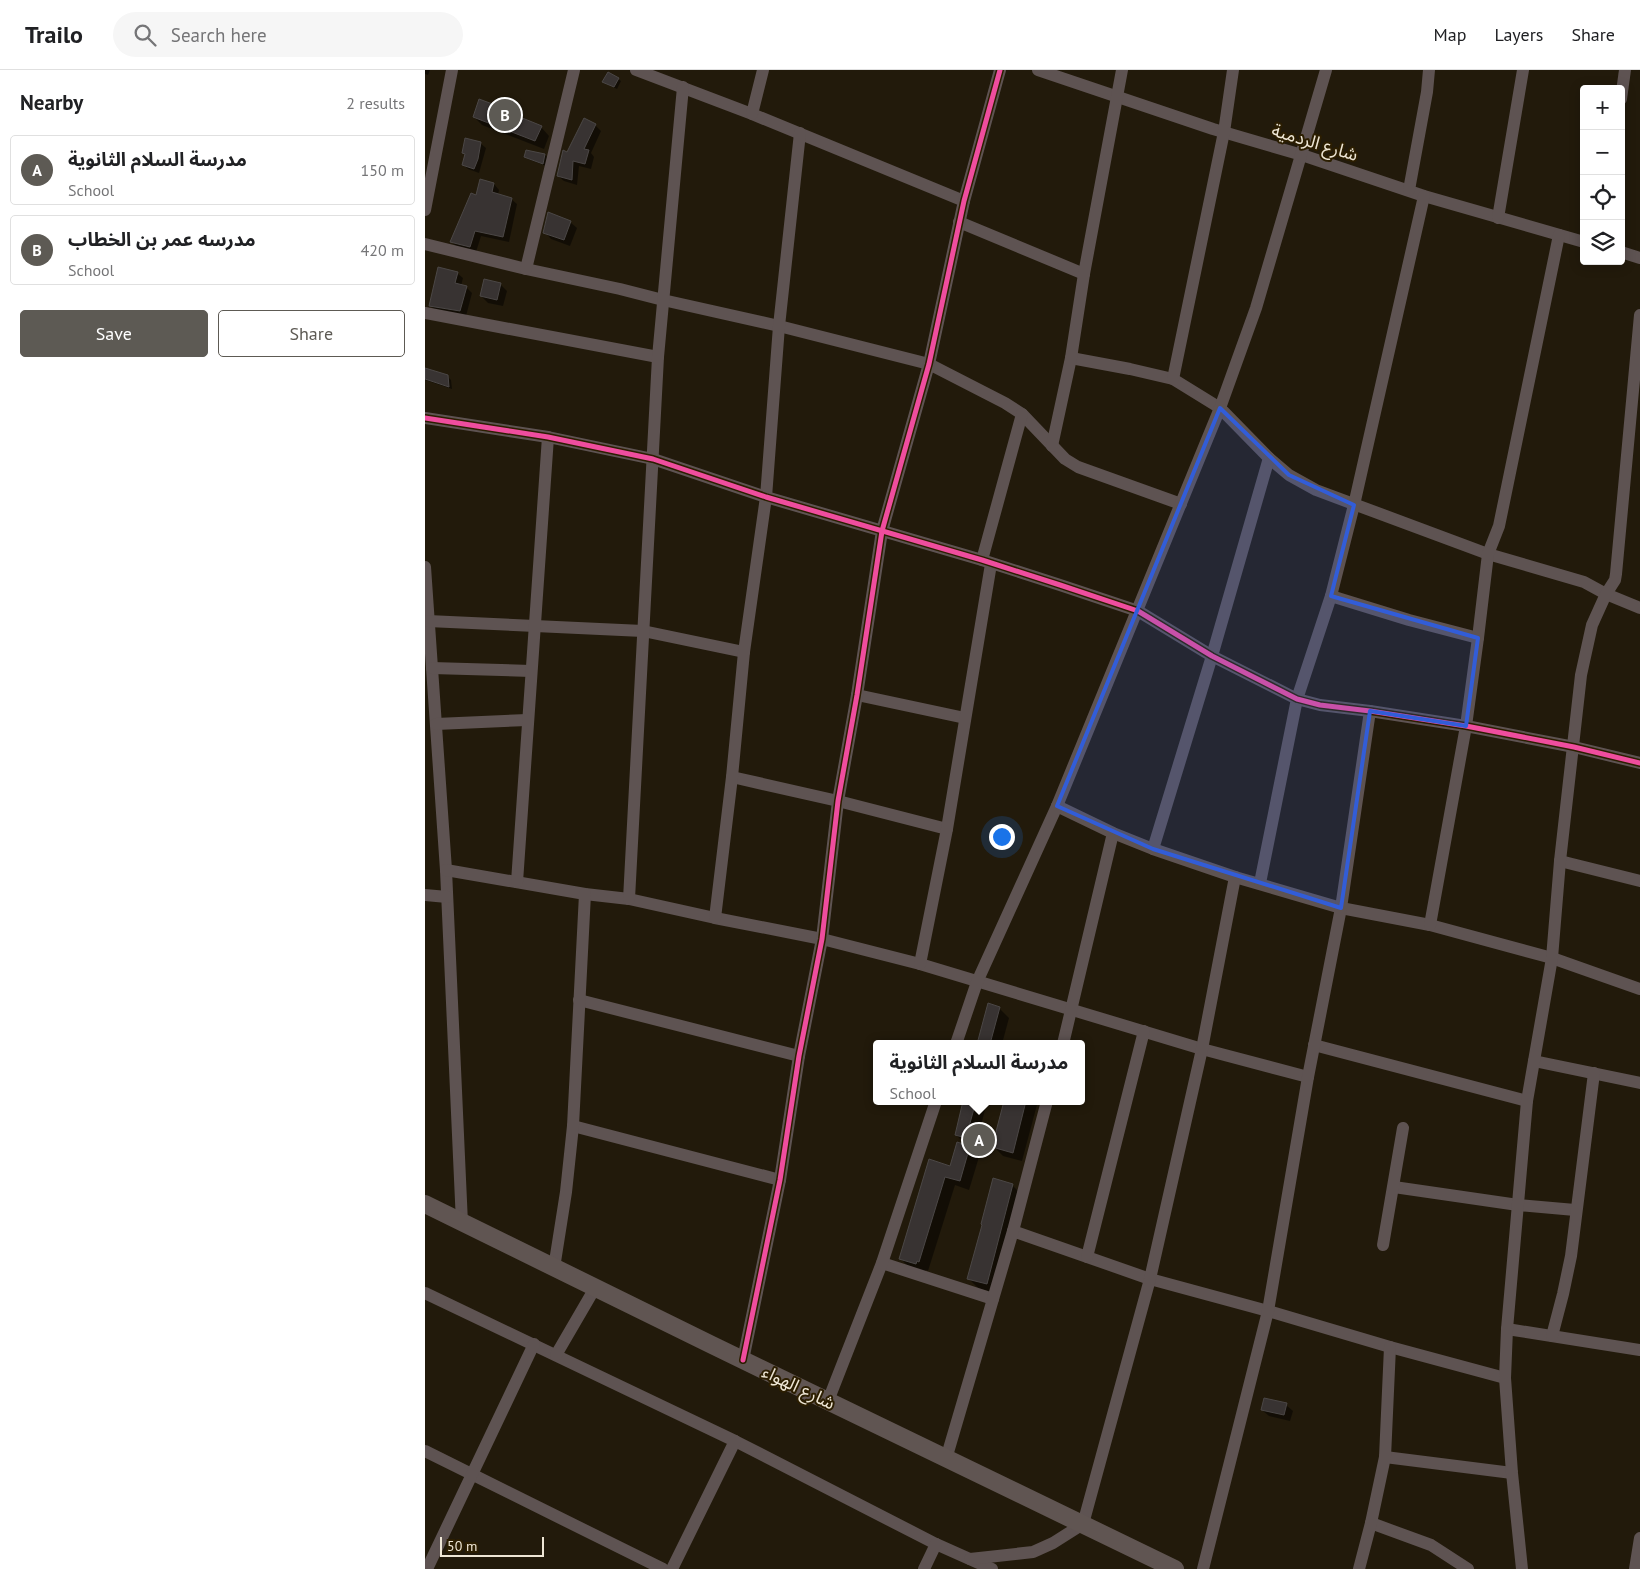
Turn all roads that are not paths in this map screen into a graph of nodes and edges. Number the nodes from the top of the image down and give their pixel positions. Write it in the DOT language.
graph roads {
  1 [pos="452,70"];
  2 [pos="574,70"];
  3 [pos="636,70"];
  4 [pos="763,70"];
  5 [pos="1000,70"];
  6 [pos="1038,70"];
  7 [pos="1122,70"];
  8 [pos="1233,70"];
  9 [pos="1326,70"];
  10 [pos="1429,70"];
  11 [pos="1523,70"];
  12 [pos="1625,70"];
  13 [pos="1623,85"];
  14 [pos="683,87"];
  15 [pos="1117,98"];
  16 [pos="752,114"];
  17 [pos="1224,132"];
  18 [pos="800,133"];
  19 [pos="1302,155"];
  20 [pos="1409,190"];
  21 [pos="1425,196"];
  22 [pos="964,201"];
  23 [pos="425,209"];
  24 [pos="1498,218"];
  25 [pos="959,222"];
  26 [pos="1559,235"];
  27 [pos="1580,241"];
  28 [pos="425,244"];
  29 [pos="1625,253"];
  30 [pos="1640,258"];
  31 [pos="526,269"];
  32 [pos="1084,274"];
  33 [pos="663,300"];
  34 [pos="425,313"];
  35 [pos="1640,315"];
  36 [pos="779,326"];
  37 [pos="658,357"];
  38 [pos="1071,358"];
  39 [pos="929,364"];
  40 [pos="1173,379"];
  41 [pos="1220,408"];
  42 [pos="1022,414"];
  43 [pos="425,418"];
  44 [pos="548,437"];
  45 [pos="1052,446"];
  46 [pos="1269,458"];
  47 [pos="653,459"];
  48 [pos="766,497"];
  49 [pos="1181,504"];
  50 [pos="1354,505"];
  51 [pos="883,531"];
  52 [pos="1488,554"];
  53 [pos="987,562"];
  54 [pos="425,567"];
  55 [pos="426,591"];
  56 [pos="1605,594"];
  57 [pos="1331,596"];
  58 [pos="1640,608"];
  59 [pos="1138,611"];
  60 [pos="428,620"];
  61 [pos="534,626"];
  62 [pos="643,632"];
  63 [pos="1478,638"];
  64 [pos="745,652"];
  65 [pos="1212,656"];
  66 [pos="432,668"];
  67 [pos="531,671"];
  68 [pos="857,695"];
  69 [pos="1297,699"];
  70 [pos="1370,711"];
  71 [pos="965,718"];
  72 [pos="527,720"];
  73 [pos="436,724"];
  74 [pos="1466,726"];
  75 [pos="1574,747"];
  76 [pos="1640,763"];
  77 [pos="732,777"];
  78 [pos="838,801"];
  79 [pos="1057,806"];
  80 [pos="947,829"];
  81 [pos="1113,833"];
  82 [pos="1153,849"];
  83 [pos="1560,861"];
  84 [pos="446,870"];
  85 [pos="1235,877"];
  86 [pos="517,882"];
  87 [pos="1640,882"];
  88 [pos="1260,883"];
  89 [pos="585,894"];
  90 [pos="425,895"];
  91 [pos="447,897"];
  92 [pos="629,899"];
  93 [pos="1341,908"];
  94 [pos="715,918"];
  95 [pos="1431,925"];
  96 [pos="822,939"];
  97 [pos="1552,958"];
  98 [pos="920,964"];
  99 [pos="977,982"];
  100 [pos="1640,989"];
  101 [pos="579,1000"];
  102 [pos="1072,1009"];
  103 [pos="1144,1031"];
  104 [pos="957,1040"];
  105 [pos="1064,1040"];
  106 [pos="1314,1045"];
  107 [pos="1201,1050"];
  108 [pos="799,1056"];
  109 [pos="1534,1061"];
  110 [pos="1594,1073"];
  111 [pos="1308,1078"];
  112 [pos="1640,1083"];
  113 [pos="1527,1101"];
  114 [pos="935,1105"];
  115 [pos="1046,1105"];
  116 [pos="573,1126"];
  117 [pos="1403,1128"];
  118 [pos="779,1180"];
  119 [pos="1394,1187"];
  120 [pos="425,1204"];
  121 [pos="1518,1205"];
  122 [pos="1575,1210"];
  123 [pos="462,1223"];
  124 [pos="1013,1231"];
  125 [pos="1383,1245"];
  126 [pos="1087,1257"];
  127 [pos="882,1263"];
  128 [pos="554,1268"];
  129 [pos="1150,1279"];
  130 [pos="595,1288"];
  131 [pos="425,1293"];
  132 [pos="993,1299"];
  133 [pos="1269,1311"];
  134 [pos="1507,1329"];
  135 [pos="1552,1336"];
  136 [pos="534,1344"];
  137 [pos="1390,1347"];
  138 [pos="1640,1350"];
  139 [pos="556,1355"];
  140 [pos="743,1360"];
  141 [pos="1505,1378"];
  142 [pos="828,1401"];
  143 [pos="735,1441"];
  144 [pos="425,1452"];
  145 [pos="1385,1457"];
  146 [pos="946,1459"];
  147 [pos="1512,1473"];
  148 [pos="471,1474"];
  149 [pos="1371,1523"];
  150 [pos="1083,1524"];
  151 [pos="1640,1538"];
  152 [pos="936,1544"];
  153 [pos="970,1559"];
  154 [pos="427,1569"];
  155 [pos="663,1569"];
  156 [pos="672,1569"];
  157 [pos="923,1569"];
  158 [pos="992,1569"];
  159 [pos="1175,1569"];
  160 [pos="1203,1569"];
  161 [pos="1359,1569"];
  162 [pos="1468,1569"];
  163 [pos="1522,1569"];
  164 [pos="1635,1569"];
  1 -- 23 [label="street"];
  2 -- 31 [label="street"];
  3 -- 14 [label="street"];
  4 -- 16 [label="street"];
  5 -- 22 [label="street"];
  6 -- 15 [label="street, شارع الردمية"];
  7 -- 15 [label="street"];
  8 -- 17 [label="street"];
  9 -- 19 [label="street"];
  10 -- 20 [label="street"];
  11 -- 24 [label="street"];
  12 -- 13 [label="street"];
  14 -- 16 [label="street"];
  14 -- 33 [label="street"];
  15 -- 17 [label="street, شارع الردمية"];
  15 -- 32 [label="street"];
  16 -- 18 [label="street"];
  17 -- 19 [label="street, شارع الردمية"];
  17 -- 40 [label="street"];
  18 -- 22 [label="street"];
  18 -- 36 [label="street"];
  19 -- 20 [label="street, شارع الردمية"];
  19 -- 41 [label="street"];
  20 -- 21 [label="street, شارع الردمية"];
  21 -- 24 [label="street, شارع الردمية"];
  21 -- 50 [label="street"];
  22 -- 25 [label="street"];
  24 -- 26 [label="street, شارع الردمية"];
  25 -- 32 [label="street"];
  25 -- 39 [label="street"];
  26 -- 27 [label="street, شارع الردمية"];
  26 -- 52 [label="street"];
  28 -- 31 [label="street"];
  29 -- 30 [label="street"];
  31 -- 33 [label="street"];
  32 -- 38 [label="street"];
  33 -- 36 [label="street"];
  33 -- 37 [label="street"];
  34 -- 37 [label="street"];
  35 -- 56 [label="street"];
  36 -- 39 [label="street"];
  36 -- 48 [label="street"];
  37 -- 47 [label="street"];
  38 -- 40 [label="street"];
  38 -- 45 [label="street"];
  39 -- 42 [label="street"];
  39 -- 51 [label="street"];
  40 -- 41 [label="street"];
  41 -- 46 [label="street"];
  41 -- 49 [label="street"];
  42 -- 45 [label="street"];
  42 -- 53 [label="street"];
  43 -- 44 [label="street"];
  44 -- 47 [label="street"];
  44 -- 61 [label="street"];
  45 -- 49 [label="street"];
  46 -- 50 [label="street"];
  46 -- 65 [label="street"];
  47 -- 48 [label="street"];
  47 -- 62 [label="street"];
  48 -- 51 [label="street"];
  48 -- 64 [label="street"];
  49 -- 59 [label="street"];
  50 -- 52 [label="street"];
  50 -- 57 [label="street"];
  51 -- 53 [label="street"];
  51 -- 68 [label="street"];
  52 -- 56 [label="street"];
  52 -- 63 [label="street"];
  53 -- 59 [label="street"];
  53 -- 71 [label="street"];
  54 -- 55 [label="street"];
  55 -- 60 [label="street"];
  56 -- 58 [label="street"];
  56 -- 75 [label="street"];
  57 -- 63 [label="street"];
  57 -- 69 [label="street"];
  59 -- 65 [label="street"];
  59 -- 79 [label="street"];
  60 -- 61 [label="street"];
  60 -- 66 [label="street"];
  61 -- 62 [label="street"];
  61 -- 67 [label="street"];
  62 -- 64 [label="street"];
  62 -- 92 [label="street"];
  63 -- 74 [label="street"];
  64 -- 77 [label="street"];
  65 -- 69 [label="street"];
  65 -- 82 [label="street"];
  66 -- 67 [label="street"];
  66 -- 73 [label="street"];
  67 -- 72 [label="street"];
  68 -- 71 [label="street"];
  68 -- 78 [label="street"];
  69 -- 70 [label="street"];
  69 -- 88 [label="street"];
  70 -- 74 [label="street"];
  70 -- 93 [label="street"];
  71 -- 80 [label="street"];
  72 -- 73 [label="street"];
  72 -- 86 [label="street"];
  73 -- 84 [label="street"];
  74 -- 75 [label="street"];
  74 -- 95 [label="street"];
  75 -- 76 [label="street"];
  75 -- 83 [label="street"];
  77 -- 78 [label="street"];
  77 -- 94 [label="street"];
  78 -- 80 [label="street"];
  78 -- 96 [label="street"];
  79 -- 81 [label="street"];
  79 -- 99 [label="street"];
  80 -- 98 [label="street"];
  81 -- 82 [label="street"];
  81 -- 102 [label="street"];
  82 -- 85 [label="street"];
  83 -- 87 [label="street"];
  83 -- 97 [label="street"];
  84 -- 86 [label="street"];
  84 -- 91 [label="street"];
  85 -- 88 [label="street"];
  85 -- 107 [label="street"];
  86 -- 89 [label="street"];
  88 -- 93 [label="street"];
  89 -- 92 [label="street"];
  89 -- 101 [label="street"];
  90 -- 91 [label="street"];
  91 -- 123 [label="street"];
  92 -- 94 [label="street"];
  93 -- 95 [label="street"];
  93 -- 106 [label="street"];
  94 -- 96 [label="street"];
  95 -- 97 [label="street"];
  96 -- 98 [label="street"];
  96 -- 108 [label="street"];
  97 -- 100 [label="street"];
  97 -- 109 [label="street"];
  98 -- 99 [label="street"];
  99 -- 102 [label="street"];
  99 -- 104 [label="street"];
  101 -- 108 [label="street"];
  101 -- 116 [label="street"];
  102 -- 103 [label="street"];
  102 -- 105 [label="street"];
  103 -- 107 [label="street"];
  103 -- 126 [label="street"];
  106 -- 111 [label="street"];
  106 -- 113 [label="street"];
  107 -- 111 [label="street"];
  107 -- 129 [label="street"];
  108 -- 118 [label="street"];
  109 -- 110 [label="street"];
  109 -- 113 [label="street"];
  110 -- 112 [label="street"];
  110 -- 122 [label="street"];
  111 -- 133 [label="street"];
  113 -- 121 [label="street"];
  114 -- 127 [label="street"];
  115 -- 124 [label="street"];
  116 -- 118 [label="street"];
  116 -- 128 [label="street"];
  117 -- 119 [label="street"];
  118 -- 140 [label="street"];
  119 -- 121 [label="street"];
  119 -- 125 [label="street"];
  120 -- 123 [label="street, شارع الهواء"];
  121 -- 122 [label="street"];
  121 -- 134 [label="street"];
  122 -- 135 [label="street"];
  123 -- 128 [label="street, شارع الهواء"];
  124 -- 126 [label="street"];
  124 -- 132 [label="street"];
  126 -- 129 [label="street"];
  127 -- 132 [label="street"];
  127 -- 142 [label="street"];
  128 -- 130 [label="street, شارع الهواء"];
  129 -- 133 [label="street"];
  129 -- 150 [label="street"];
  130 -- 139 [label="street"];
  130 -- 140 [label="street, شارع الهواء"];
  131 -- 136 [label="street"];
  132 -- 146 [label="street"];
  133 -- 137 [label="street"];
  133 -- 160 [label="street"];
  134 -- 135 [label="street"];
  134 -- 141 [label="street"];
  135 -- 138 [label="street"];
  136 -- 139 [label="street"];
  136 -- 148 [label="street"];
  137 -- 141 [label="street"];
  137 -- 145 [label="street"];
  139 -- 143 [label="street"];
  140 -- 142 [label="street, شارع الهواء"];
  141 -- 147 [label="street"];
  142 -- 146 [label="street, شارع الهواء"];
  143 -- 152 [label="street"];
  143 -- 156 [label="street"];
  144 -- 148 [label="street"];
  145 -- 147 [label="street"];
  145 -- 149 [label="street"];
  146 -- 150 [label="street, شارع الهواء"];
  147 -- 163 [label="street"];
  148 -- 154 [label="street"];
  148 -- 155 [label="street"];
  149 -- 161 [label="street"];
  149 -- 162 [label="street"];
  150 -- 153 [label="street"];
  150 -- 159 [label="street, شارع الهواء"];
  151 -- 164 [label="street"];
  152 -- 153 [label="street"];
  152 -- 157 [label="street"];
  153 -- 158 [label="street"];
}
